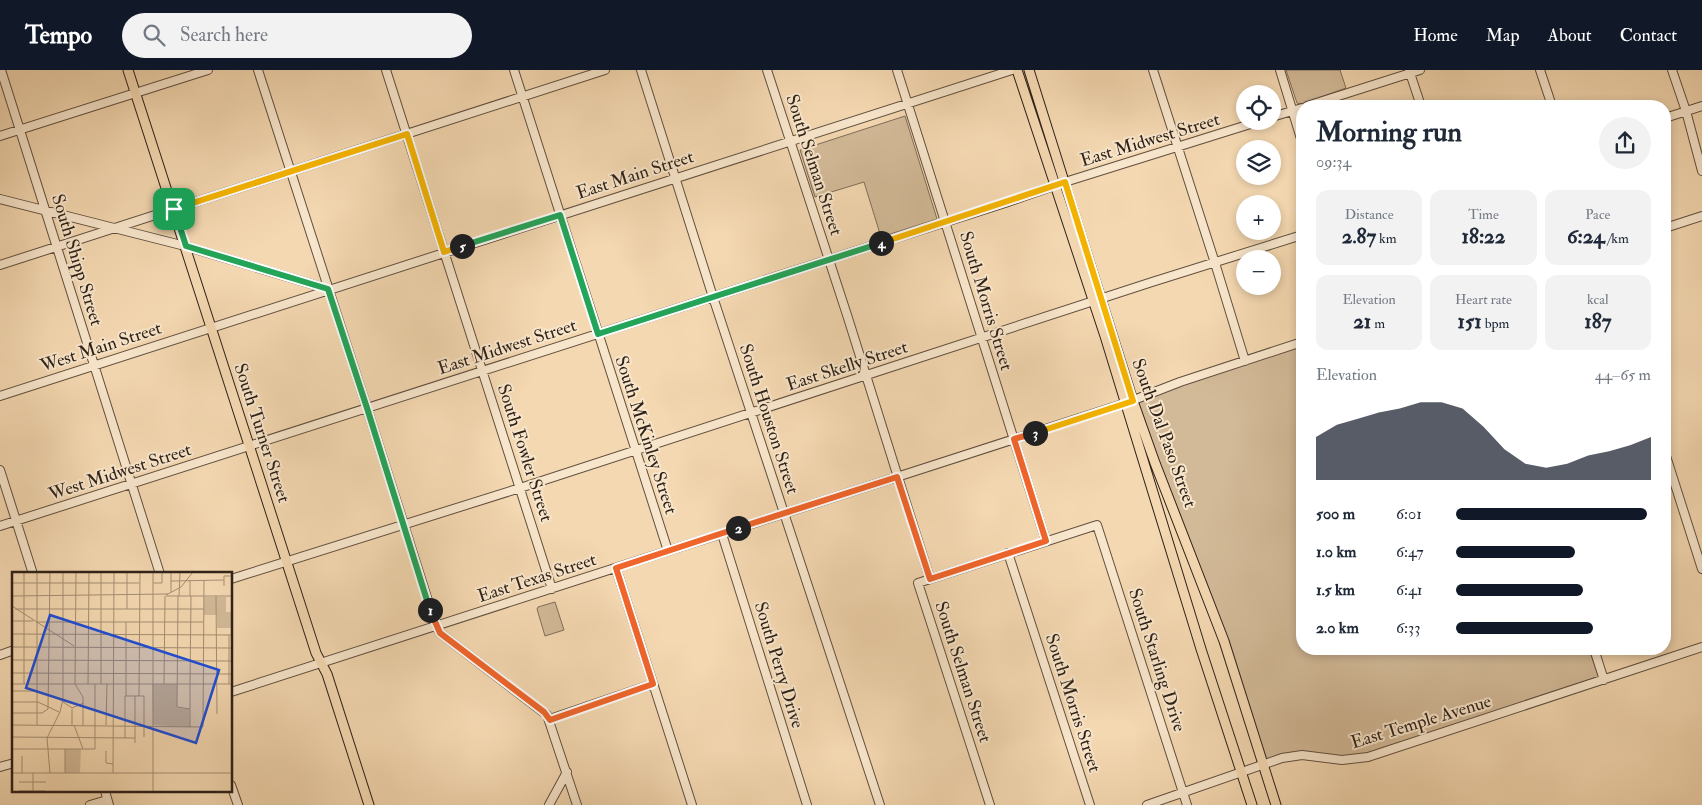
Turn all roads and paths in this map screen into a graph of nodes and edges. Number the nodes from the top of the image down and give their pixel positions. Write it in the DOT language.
graph roads {
  1 [pos="1,70"];
  2 [pos="128,70"];
  3 [pos="208,70"];
  4 [pos="258,70"];
  5 [pos="386,70"];
  6 [pos="514,70"];
  7 [pos="605,70"];
  8 [pos="641,70"];
  9 [pos="767,70"];
  10 [pos="897,70"];
  11 [pos="1012,70"];
  12 [pos="1017,70"];
  13 [pos="1029,70"];
  14 [pos="1153,70"];
  15 [pos="1280,70"];
  16 [pos="1420,70"];
  17 [pos="1540,70"];
  18 [pos="1672,70"];
  19 [pos="1410,72"];
  20 [pos="135,93"];
  21 [pos="523,97"];
  22 [pos="1325,100"];
  23 [pos="1419,100"];
  24 [pos="1550,100"];
  25 [pos="908,103"];
  26 [pos="1702,106"];
  27 [pos="1296,110"];
  28 [pos="1293,111"];
  29 [pos="1686,111"];
  30 [pos="1281,114"];
  31 [pos="1671,116"];
  32 [pos="1296,121"];
  33 [pos="1236,129"];
  34 [pos="20,130"];
  35 [pos="407,134"];
  36 [pos="0,136"];
  37 [pos="791,140"];
  38 [pos="1178,148"];
  39 [pos="1702,171"];
  40 [pos="291,172"];
  41 [pos="675,178"];
  42 [pos="1065,182"];
  43 [pos="1055,186"];
  44 [pos="0,199"];
  45 [pos="174,209"];
  46 [pos="46,211"];
  47 [pos="560,215"];
  48 [pos="1702,216"];
  49 [pos="946,222"];
  50 [pos="1671,226"];
  51 [pos="114,228"];
  52 [pos="1296,238"];
  53 [pos="58,246"];
  54 [pos="186,246"];
  55 [pos="444,252"];
  56 [pos="828,260"];
  57 [pos="1215,263"];
  58 [pos="0,265"];
  59 [pos="328,289"];
  60 [pos="712,297"];
  61 [pos="1097,300"];
  62 [pos="212,328"];
  63 [pos="598,334"];
  64 [pos="982,337"];
  65 [pos="1296,344"];
  66 [pos="1245,361"];
  67 [pos="93,366"];
  68 [pos="482,371"];
  69 [pos="866,376"];
  70 [pos="0,396"];
  71 [pos="1130,402"];
  72 [pos="367,408"];
  73 [pos="751,413"];
  74 [pos="1014,439"];
  75 [pos="249,446"];
  76 [pos="636,450"];
  77 [pos="0,470"];
  78 [pos="1671,472"];
  79 [pos="897,477"];
  80 [pos="132,484"];
  81 [pos="520,488"];
  82 [pos="785,514"];
  83 [pos="16,521"];
  84 [pos="403,525"];
  85 [pos="0,526"];
  86 [pos="722,534"];
  87 [pos="1046,541"];
  88 [pos="668,551"];
  89 [pos="1008,553"];
  90 [pos="286,561"];
  91 [pos="616,568"];
  92 [pos="1702,569"];
  93 [pos="32,572"];
  94 [pos="159,572"];
  95 [pos="232,579"];
  96 [pos="930,579"];
  97 [pos="552,589"];
  98 [pos="436,626"];
  99 [pos="1702,647"];
  100 [pos="12,651"];
  101 [pos="0,655"];
  102 [pos="1596,655"];
  103 [pos="320,662"];
  104 [pos="1604,680"];
  105 [pos="653,684"];
  106 [pos="232,692"];
  107 [pos="550,720"];
  108 [pos="1263,764"];
  109 [pos="566,772"];
  110 [pos="1241,773"];
  111 [pos="232,788"];
  112 [pos="1183,792"];
  113 [pos="107,799"];
  114 [pos="90,805"];
  115 [pos="238,805"];
  116 [pos="369,805"];
  117 [pos="549,805"];
  118 [pos="577,805"];
  119 [pos="692,805"];
  120 [pos="807,805"];
  121 [pos="880,805"];
  122 [pos="990,805"];
  123 [pos="1090,805"];
  124 [pos="1147,805"];
  125 [pos="1188,805"];
  126 [pos="1252,805"];
  127 [pos="1276,805"];
  1 -- 34 [label="street, South Shipp Street"];
  2 -- 20 [label="main road, South Turner Street"];
  3 -- 20 [label="street"];
  4 -- 40 [label="street"];
  5 -- 35 [label="street, South Fowler Street"];
  6 -- 21 [label="street, South McKinley Street"];
  7 -- 21 [label="street"];
  8 -- 41 [label="street, South Houston Street"];
  9 -- 37 [label="street, South Selman Street"];
  10 -- 25 [label="street, South Morris Street"];
  11 -- 25 [label="street, East Main Street"];
  12 -- 43 [label="main road, South Dal Paso Street"];
  13 -- 42 [label="main road, South Dal Paso Street"];
  14 -- 38 [label="street"];
  15 -- 28 [label="street"];
  16 -- 19 [label="street"];
  17 -- 24 [label="street"];
  18 -- 29 [label="street"];
  19 -- 22 [label="street"];
  19 -- 23 [label="street"];
  20 -- 34 [label="street"];
  20 -- 45 [label="main road, South Turner Street"];
  21 -- 35 [label="street"];
  21 -- 47 [label="street, South McKinley Street"];
  25 -- 37 [label="street, East Main Street"];
  25 -- 49 [label="street, South Morris Street"];
  26 -- 29 [label="street"];
  27 -- 28 [label="street"];
  28 -- 30 [label="street"];
  28 -- 32 [label="street"];
  29 -- 31 [label="street"];
  29 -- 39 [label="street"];
  33 -- 38 [label="street, East Midwest Street"];
  34 -- 36 [label="street"];
  34 -- 46 [label="street, South Shipp Street"];
  35 -- 40 [label="street"];
  35 -- 55 [label="street, South Fowler Street"];
  37 -- 41 [label="street, East Main Street"];
  37 -- 56 [label="street, South Selman Street"];
  38 -- 42 [label="street, East Midwest Street"];
  38 -- 57 [label="street"];
  40 -- 45 [label="street"];
  40 -- 59 [label="street"];
  41 -- 47 [label="street, East Main Street"];
  41 -- 60 [label="street, South Houston Street"];
  42 -- 43 [label="street, East Midwest Street"];
  42 -- 61 [label="main road, South Dal Paso Street"];
  43 -- 49 [label="street, East Midwest Street"];
  43 -- 61 [label="main road, South Dal Paso Street"];
  44 -- 46 [label="street"];
  45 -- 51 [label="street"];
  45 -- 54 [label="main road, South Turner Street"];
  46 -- 51 [label="street"];
  46 -- 53 [label="street, South Shipp Street"];
  47 -- 55 [label="street, East Main Street"];
  47 -- 63 [label="street, South McKinley Street"];
  48 -- 50 [label="street"];
  49 -- 56 [label="street, East Midwest Street"];
  49 -- 64 [label="street, South Morris Street"];
  51 -- 53 [label="street"];
  51 -- 54 [label="street"];
  52 -- 57 [label="street, East Skelly Street"];
  53 -- 58 [label="street"];
  53 -- 67 [label="street, South Shipp Street"];
  54 -- 59 [label="street"];
  54 -- 62 [label="main road, South Turner Street"];
  55 -- 59 [label="street, East Main Street"];
  55 -- 68 [label="street, South Fowler Street"];
  56 -- 60 [label="street, East Midwest Street"];
  56 -- 69 [label="street, South Selman Street"];
  57 -- 61 [label="street, East Skelly Street"];
  57 -- 66 [label="street"];
  59 -- 62 [label="street, East Main Street"];
  59 -- 72 [label="street"];
  60 -- 63 [label="street, East Midwest Street"];
  60 -- 73 [label="street, South Houston Street"];
  61 -- 64 [label="street, East Skelly Street"];
  61 -- 71 [label="main road, South Dal Paso Street"];
  62 -- 67 [label="street, West Main Street"];
  62 -- 75 [label="main road, South Turner Street"];
  63 -- 68 [label="street, East Midwest Street"];
  63 -- 76 [label="street, South McKinley Street"];
  64 -- 69 [label="street, East Skelly Street"];
  64 -- 74 [label="street, South Morris Street"];
  65 -- 66 [label="street, East Texas Street"];
  66 -- 71 [label="street, East Texas Street"];
  67 -- 70 [label="street, West Main Street"];
  67 -- 80 [label="street, South Shipp Street"];
  68 -- 72 [label="street, East Midwest Street"];
  68 -- 81 [label="street, South Fowler Street"];
  69 -- 73 [label="street, East Skelly Street"];
  69 -- 79 [label="street, South Selman Street"];
  71 -- 74 [label="street, East Texas Street"];
  71 -- 108 [label="main road, South Dal Paso Street"];
  71 -- 110 [label="main road, South Dal Paso Street"];
  72 -- 75 [label="street, East Midwest Street"];
  72 -- 84 [label="street"];
  73 -- 76 [label="street, East Skelly Street"];
  73 -- 82 [label="street, South Houston Street"];
  74 -- 79 [label="street, East Texas Street"];
  74 -- 87 [label="street, South Morris Street"];
  75 -- 80 [label="street, West Midwest Street"];
  75 -- 90 [label="main road, South Turner Street"];
  76 -- 81 [label="street, East Skelly Street"];
  76 -- 88 [label="street, South McKinley Street"];
  77 -- 83 [label="street"];
  78 -- 92 [label="street"];
  79 -- 82 [label="street, East Texas Street"];
  79 -- 96 [label="street, South Selman Street"];
  80 -- 83 [label="street, West Midwest Street"];
  80 -- 94 [label="street, South Shipp Street"];
  81 -- 84 [label="street, East Skelly Street"];
  81 -- 97 [label="street, South Fowler Street"];
  82 -- 86 [label="street, East Texas Street"];
  82 -- 121 [label="street, South Houston Street"];
  83 -- 85 [label="street, West Midwest Street"];
  83 -- 93 [label="street"];
  84 -- 90 [label="street, East Skelly Street"];
  84 -- 98 [label="street"];
  86 -- 88 [label="street, East Texas Street"];
  86 -- 120 [label="street, South Perry Drive"];
  87 -- 89 [label="street"];
  87 -- 112 [label="street, South Starling Drive"];
  88 -- 91 [label="street, East Texas Street"];
  89 -- 96 [label="street"];
  89 -- 123 [label="street, South Morris Street"];
  90 -- 95 [label="street, East Skelly Street"];
  90 -- 103 [label="main road, South Turner Street"];
  91 -- 97 [label="street, East Texas Street"];
  91 -- 105 [label="street"];
  96 -- 122 [label="street, South Selman Street"];
  97 -- 98 [label="street, East Texas Street"];
  98 -- 103 [label="street, East Texas Street"];
  98 -- 107 [label="street"];
  99 -- 104 [label="street, East Temple Avenue"];
  100 -- 101 [label="street"];
  102 -- 104 [label="street"];
  103 -- 106 [label="street, East Texas Street"];
  103 -- 116 [label="main road, South Turner Street"];
  104 -- 108 [label="street, East Temple Avenue"];
  105 -- 107 [label="street"];
  105 -- 119 [label="street"];
  107 -- 109 [label="street"];
  108 -- 110 [label="street, East Temple Avenue"];
  108 -- 127 [label="main road, South Dal Paso Street"];
  109 -- 117 [label="street"];
  109 -- 118 [label="street"];
  110 -- 112 [label="street, East Temple Avenue"];
  110 -- 126 [label="main road, South Dal Paso Street"];
  111 -- 115 [label="street"];
  112 -- 124 [label="street, East Temple Avenue"];
  112 -- 125 [label="street, South Starling Drive"];
  113 -- 114 [label="street"];
}
